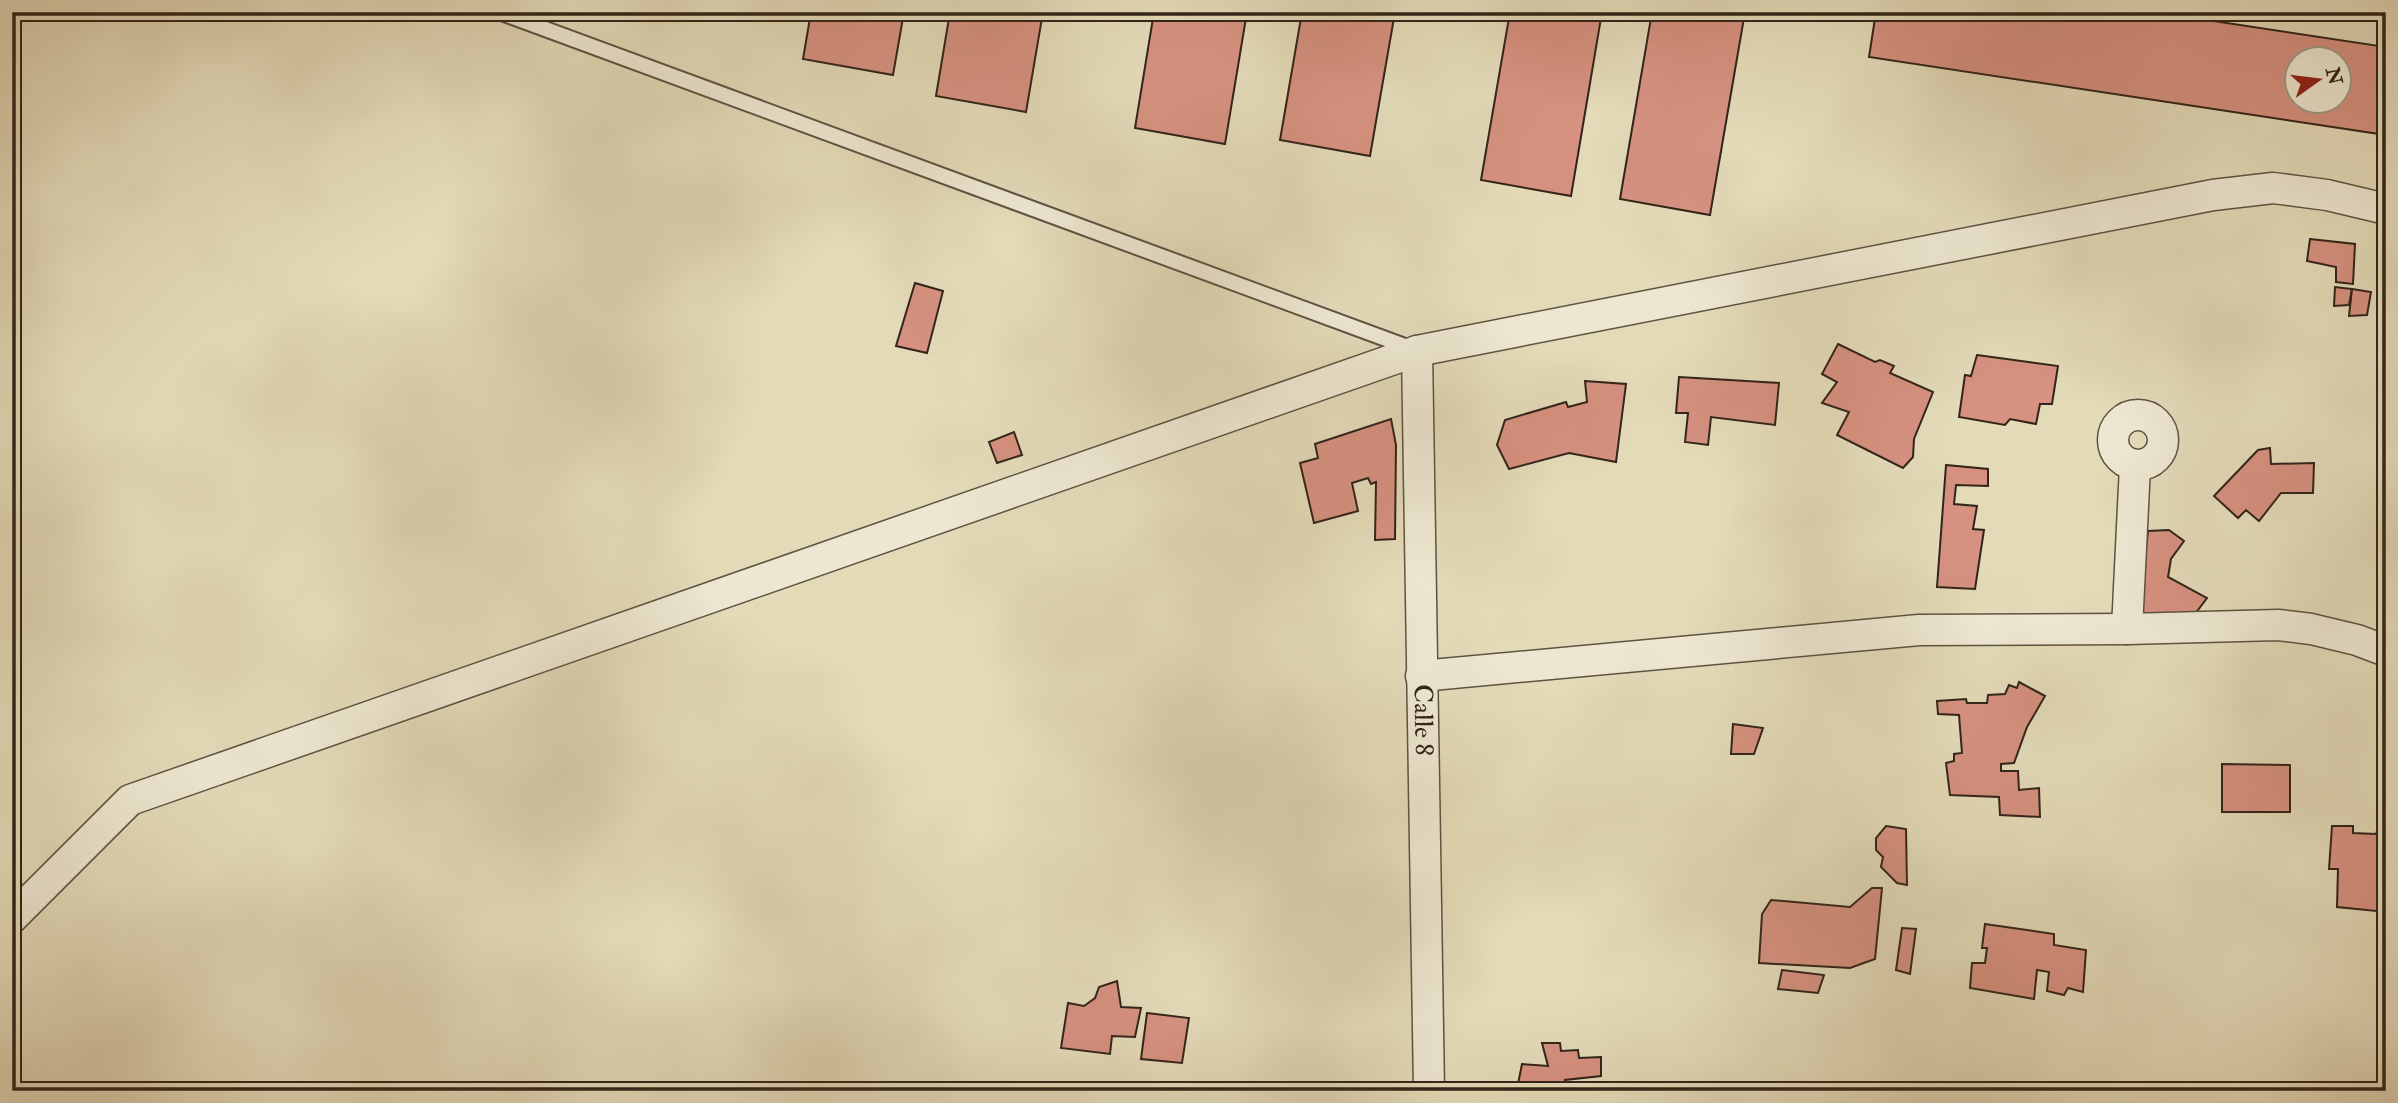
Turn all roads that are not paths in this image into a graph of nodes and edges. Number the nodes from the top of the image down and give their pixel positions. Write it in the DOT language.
graph roads {
  1 [pos="499,12"];
  2 [pos="2386,209"];
  3 [pos="1418,351"];
  4 [pos="2135,466"];
  5 [pos="2127,629"];
  6 [pos="2386,651"];
  7 [pos="1421,676"];
  8 [pos="12,918"];
  9 [pos="1429,1091"];
  1 -- 3 [label="lane"];
  2 -- 3 [label="street"];
  3 -- 7 [label="street, Calle 8"];
  3 -- 8 [label="street"];
  4 -- 5 [label="street"];
  5 -- 6 [label="street"];
  5 -- 7 [label="street"];
  7 -- 9 [label="street, Calle 8"];
}
